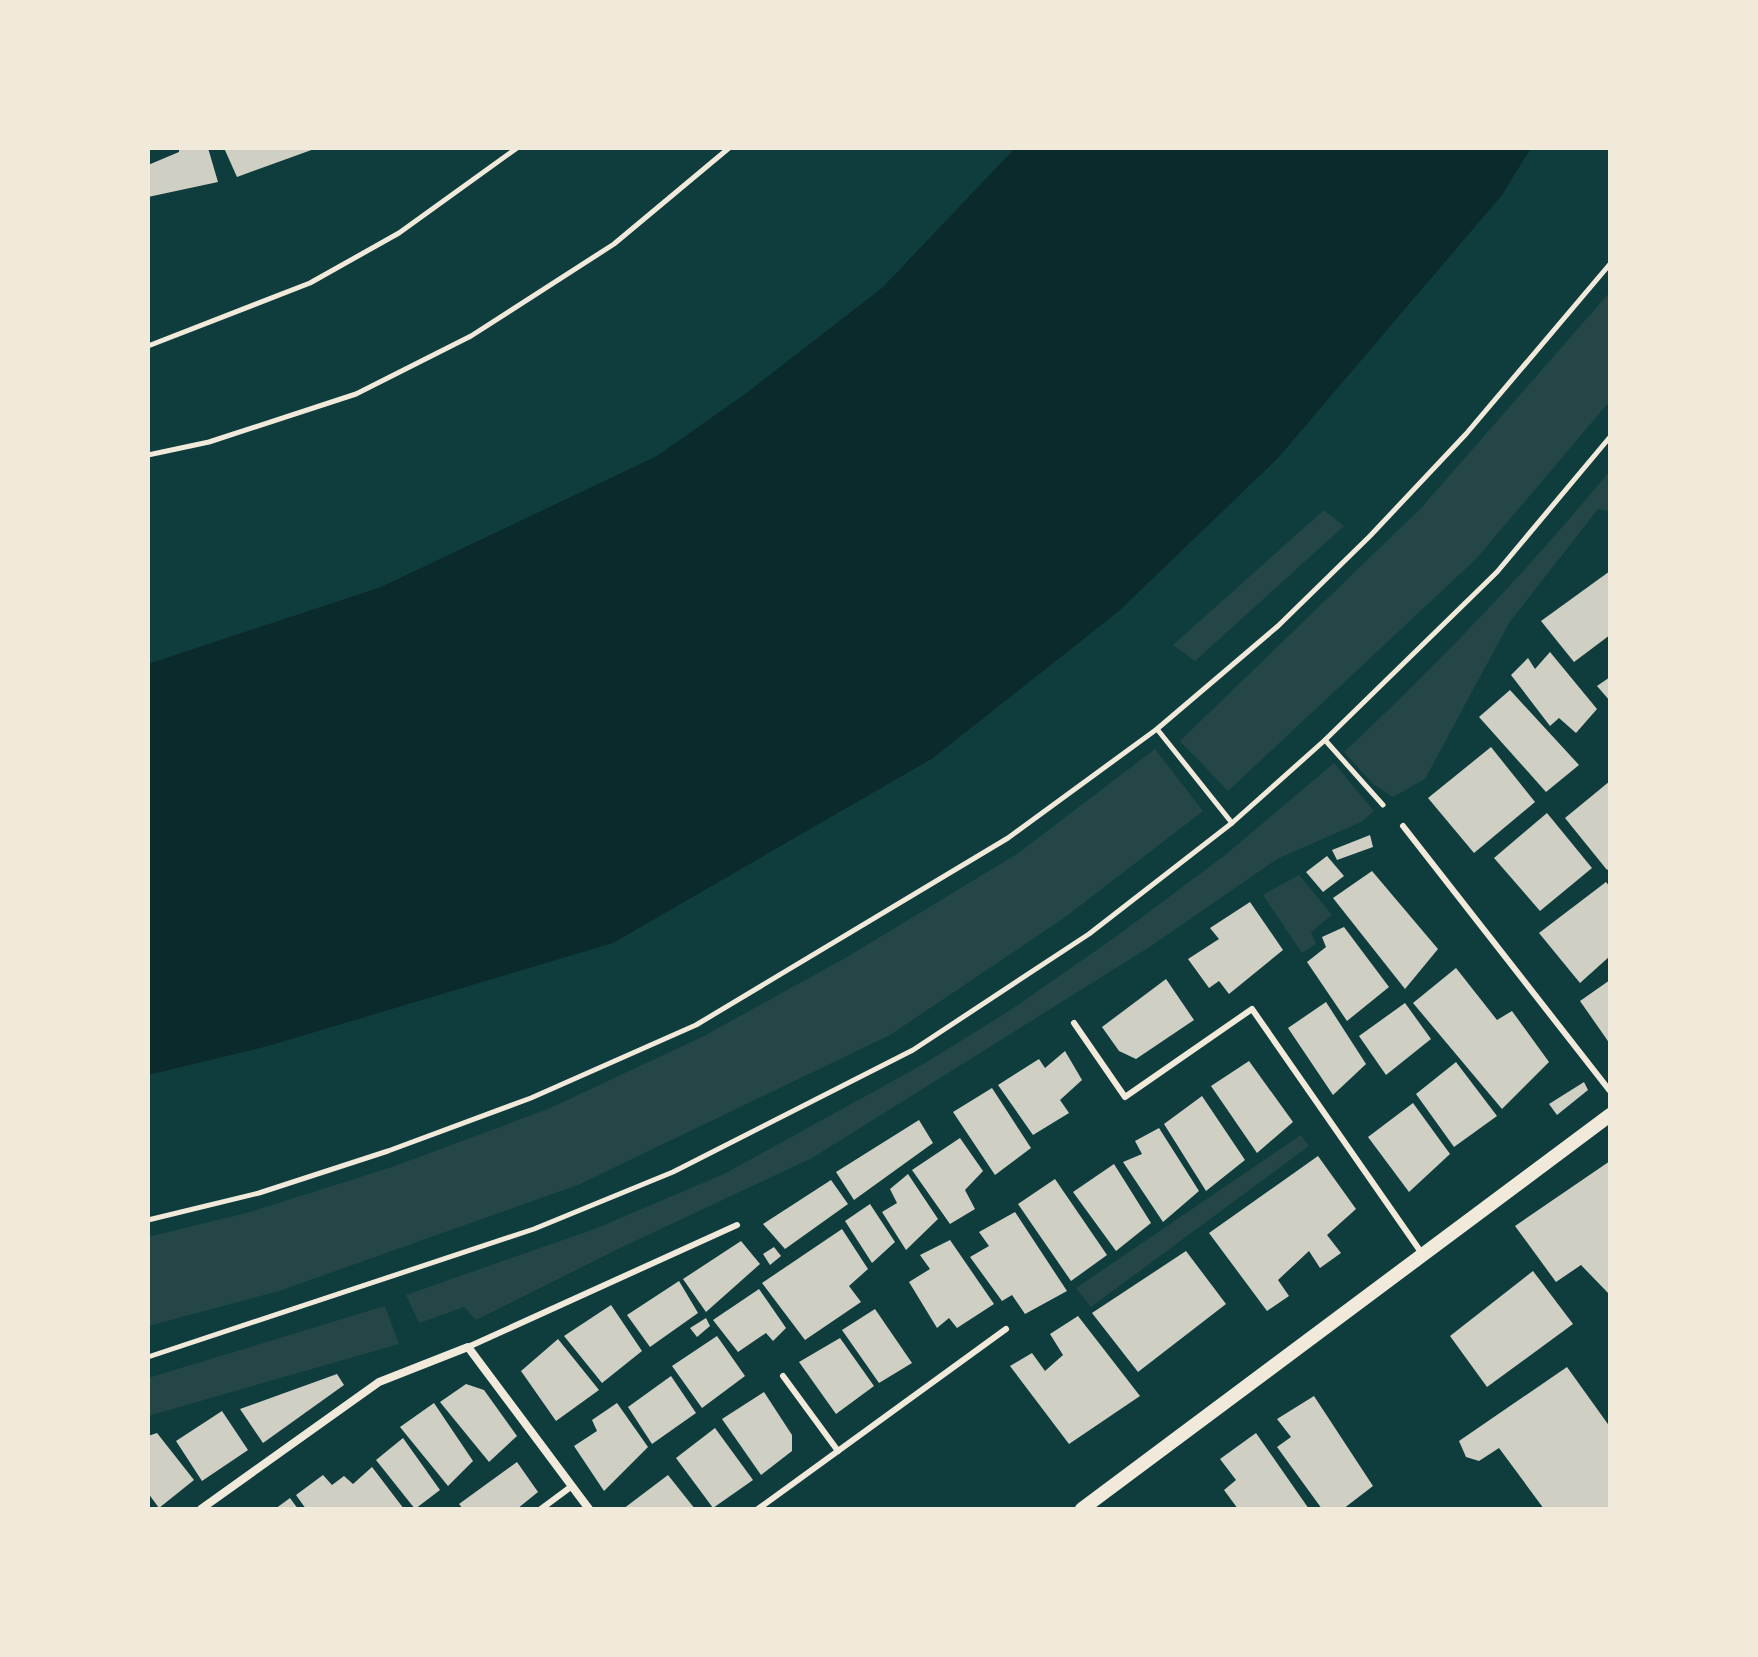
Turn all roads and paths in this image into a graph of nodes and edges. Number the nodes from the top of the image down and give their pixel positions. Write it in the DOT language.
graph roads {
  1 [pos="517,148"];
  2 [pos="729,148"];
  3 [pos="1610,264"];
  4 [pos="148,346"];
  5 [pos="1610,437"];
  6 [pos="148,455"];
  7 [pos="1157,729"];
  8 [pos="1325,740"];
  9 [pos="1390,812"];
  10 [pos="1232,823"];
  11 [pos="1403,826"];
  12 [pos="1074,1023"];
  13 [pos="1610,1091"];
  14 [pos="1610,1115"];
  15 [pos="148,1220"];
  16 [pos="737,1225"];
  17 [pos="1424,1257"];
  18 [pos="1006,1329"];
  19 [pos="468,1347"];
  20 [pos="148,1357"];
  21 [pos="783,1376"];
  22 [pos="838,1451"];
  23 [pos="572,1486"];
  24 [pos="201,1509"];
  25 [pos="541,1509"];
  26 [pos="589,1509"];
  27 [pos="758,1509"];
  28 [pos="1082,1509"];
  1 -- 4 [label="path"];
  2 -- 6 [label="path"];
  3 -- 7 [label="path"];
  5 -- 8 [label="path"];
  7 -- 10 [label="path"];
  7 -- 15 [label="path"];
  8 -- 9 [label="path"];
  8 -- 10 [label="path"];
  10 -- 20 [label="path"];
  11 -- 13 [label="lane"];
  12 -- 17 [label="lane"];
  14 -- 17 [label="street"];
  16 -- 19 [label="lane"];
  17 -- 28 [label="street"];
  18 -- 22 [label="lane"];
  19 -- 23 [label="street"];
  19 -- 24 [label="street"];
  21 -- 22 [label="lane"];
  22 -- 27 [label="lane"];
  23 -- 25 [label="lane"];
  23 -- 26 [label="street"];
}
